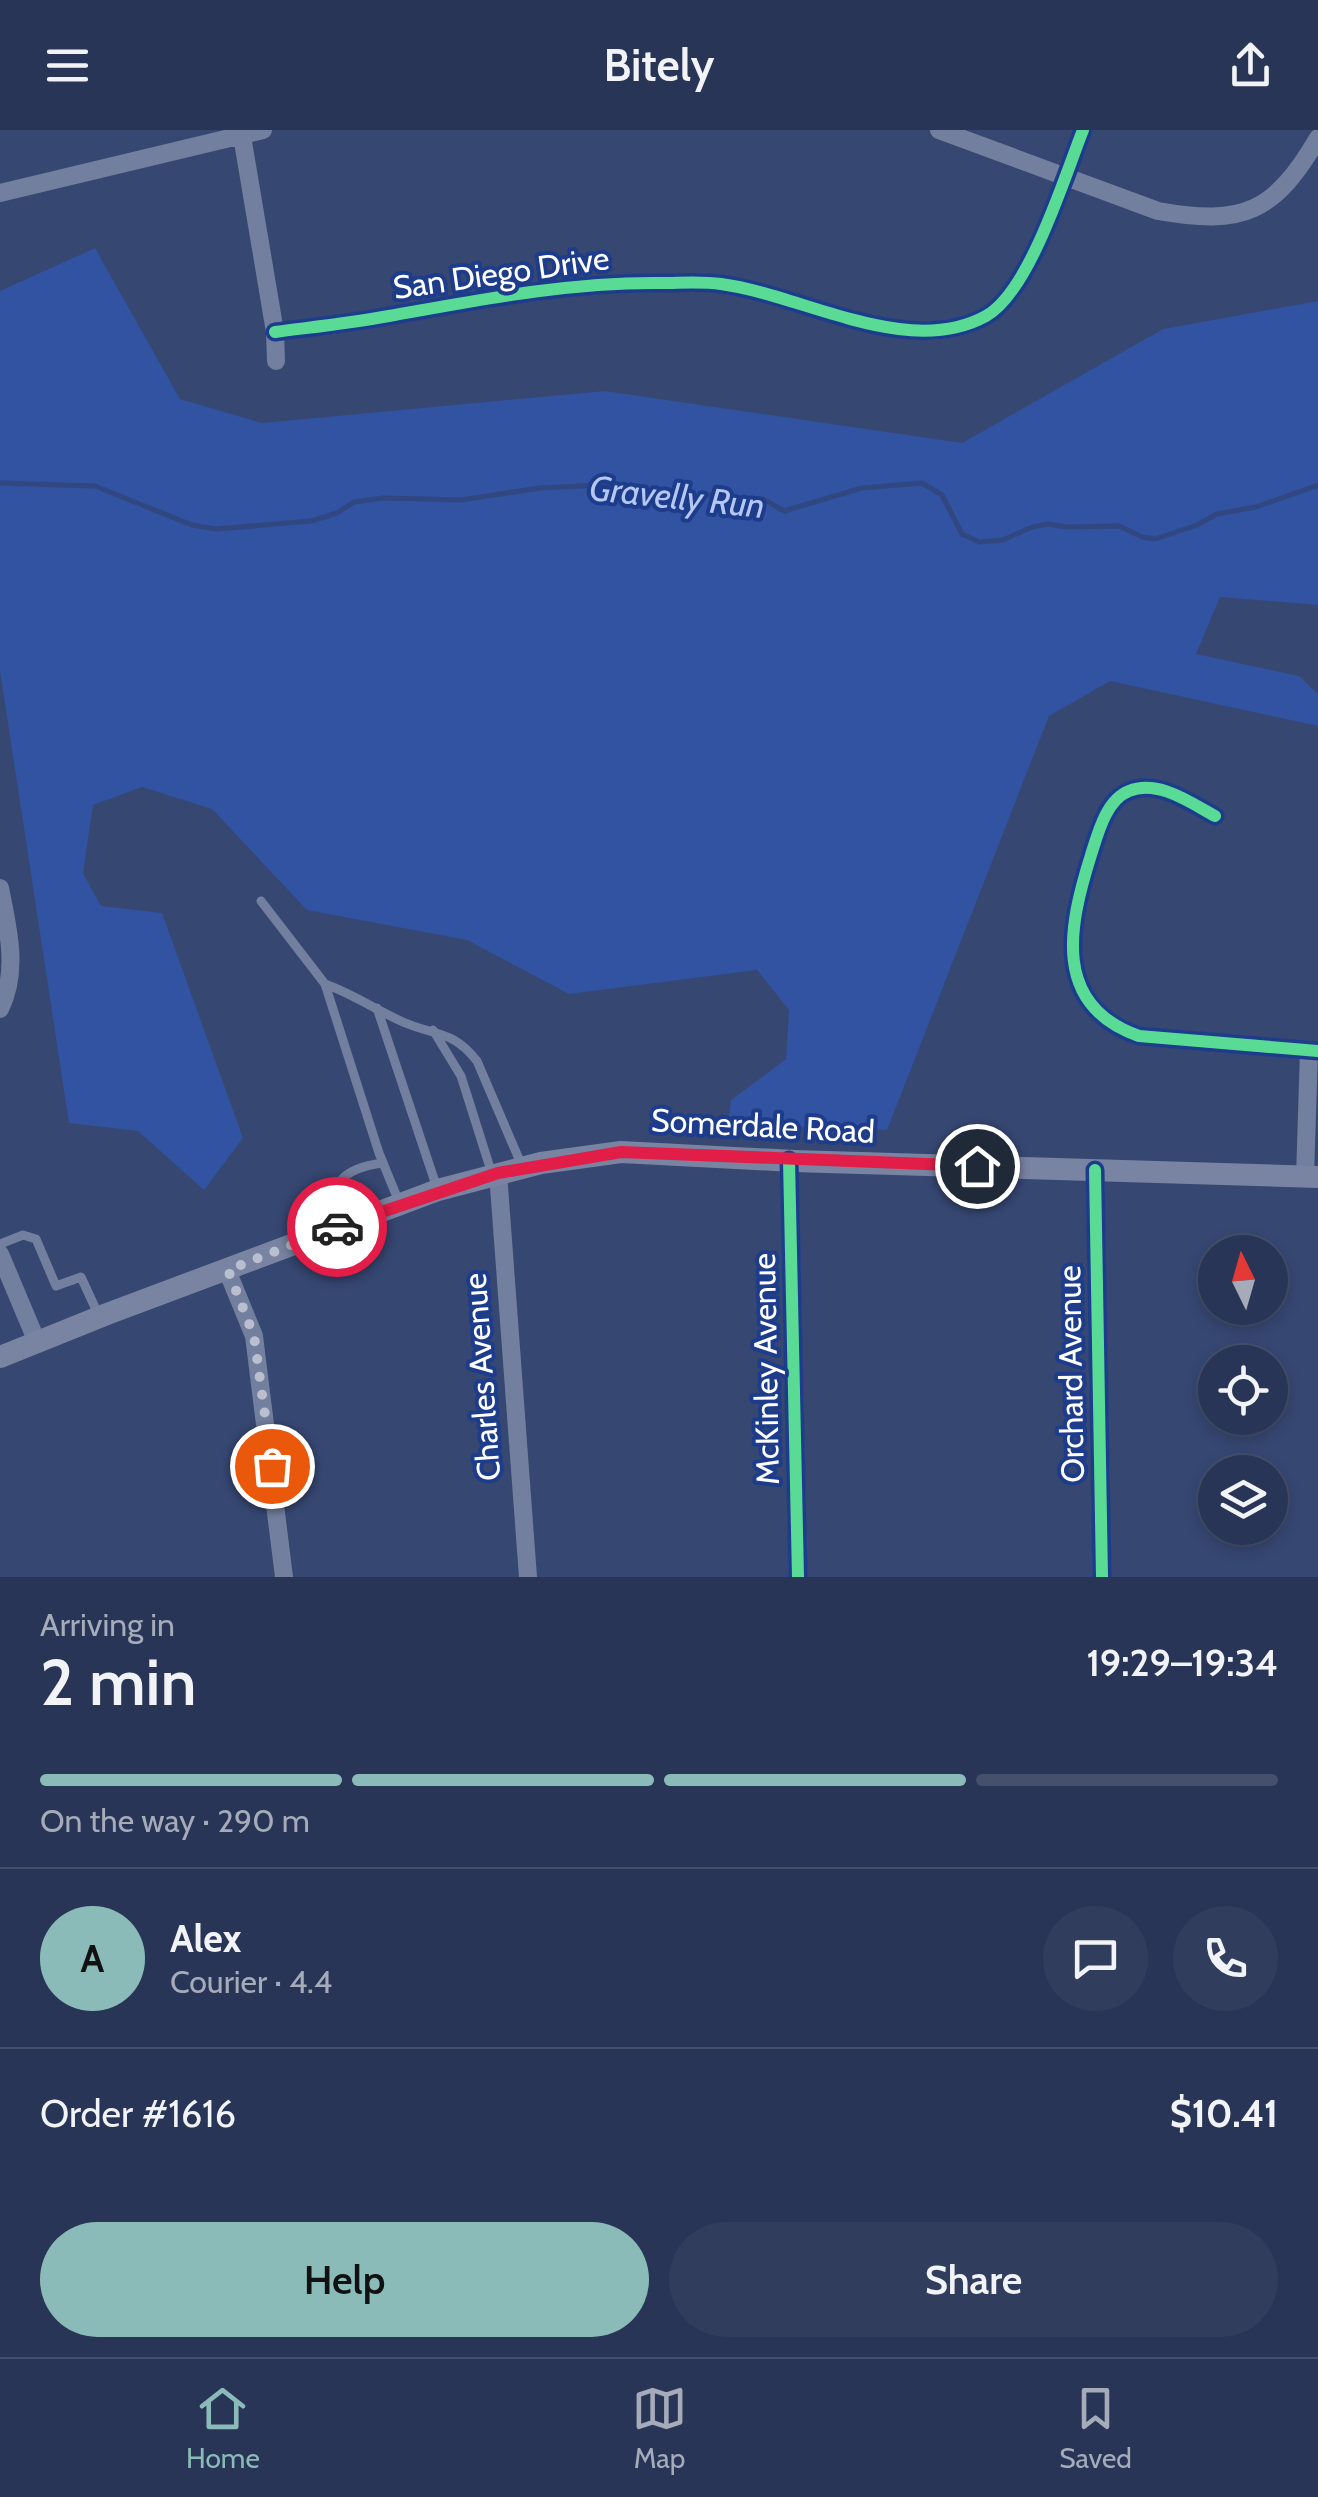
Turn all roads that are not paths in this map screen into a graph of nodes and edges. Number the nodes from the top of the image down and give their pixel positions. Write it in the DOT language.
graph roads {
  1 [pos="263,130"];
  2 [pos="939,130"];
  3 [pos="1083,130"];
  4 [pos="241,132"];
  5 [pos="1318,138"];
  6 [pos="1064,178"];
  7 [pos="0,193"];
  8 [pos="276,332"];
  9 [pos="276,360"];
  10 [pos="1215,816"];
  11 [pos="0,888"];
  12 [pos="260,900"];
  13 [pos="325,984"];
  14 [pos="376,1006"];
  15 [pos="0,1009"];
  16 [pos="433,1030"];
  17 [pos="1314,1051"];
  18 [pos="789,1160"];
  19 [pos="384,1163"];
  20 [pos="523,1167"];
  21 [pos="1096,1170"];
  22 [pos="495,1174"];
  23 [pos="1311,1177"];
  24 [pos="438,1190"];
  25 [pos="400,1204"];
  26 [pos="332,1228"];
  27 [pos="0,1244"];
  28 [pos="0,1254"];
  29 [pos="228,1270"];
  30 [pos="99,1317"];
  31 [pos="36,1342"];
  32 [pos="0,1357"];
  33 [pos="284,1577"];
  34 [pos="528,1577"];
  35 [pos="798,1577"];
  36 [pos="1102,1577"];
  1 -- 4 [label="street"];
  2 -- 6 [label="street"];
  3 -- 6 [label="street, San Diego Drive"];
  4 -- 7 [label="street"];
  4 -- 8 [label="street"];
  5 -- 6 [label="street"];
  6 -- 8 [label="street, San Diego Drive"];
  8 -- 9 [label="street"];
  10 -- 17 [label="street"];
  11 -- 15 [label="street"];
  12 -- 13 [label="lane"];
  13 -- 14 [label="lane"];
  13 -- 19 [label="lane"];
  14 -- 16 [label="lane"];
  14 -- 24 [label="lane"];
  16 -- 20 [label="lane"];
  16 -- 22 [label="lane"];
  17 -- 23 [label="street"];
  18 -- 20 [label="main road, Somerdale Road"];
  18 -- 21 [label="main road, Somerdale Road"];
  18 -- 35 [label="street, McKinley Avenue"];
  19 -- 25 [label="lane"];
  19 -- 26 [label="lane"];
  20 -- 22 [label="main road, Somerdale Road"];
  21 -- 23 [label="main road, Somerdale Road"];
  21 -- 36 [label="street, Orchard Avenue"];
  22 -- 24 [label="main road, Somerdale Road"];
  22 -- 34 [label="street, Charles Avenue"];
  24 -- 25 [label="main road, Somerdale Road"];
  25 -- 26 [label="main road, Somerdale Road"];
  26 -- 29 [label="main road, Somerdale Road"];
  27 -- 30 [label="lane"];
  28 -- 31 [label="street"];
  29 -- 30 [label="main road, Somerdale Road"];
  29 -- 33 [label="street"];
  30 -- 31 [label="main road, Somerdale Road"];
  31 -- 32 [label="main road, Somerdale Road"];
}
